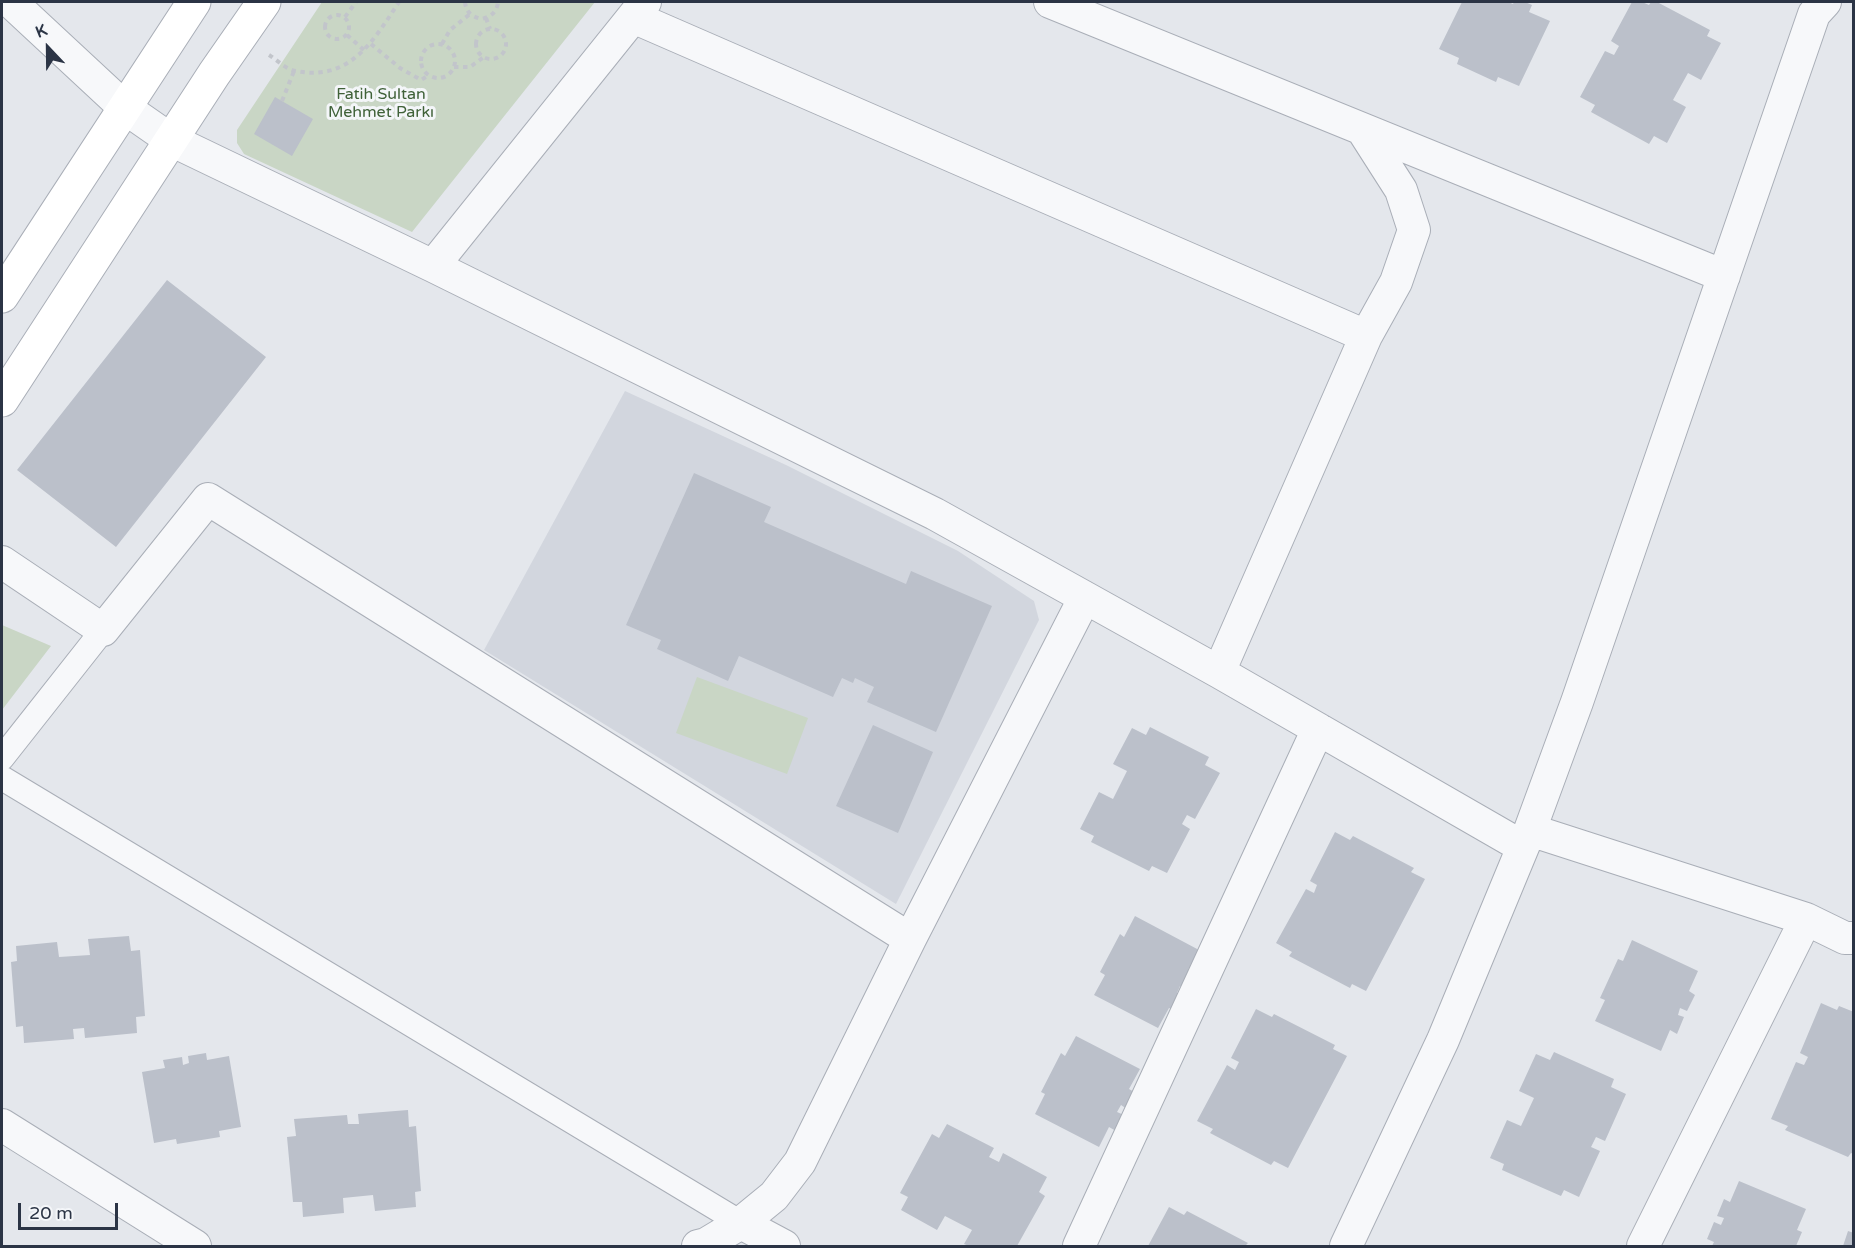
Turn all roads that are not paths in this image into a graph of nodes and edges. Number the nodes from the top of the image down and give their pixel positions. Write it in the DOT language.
graph roads {
  1 [pos="11,2"];
  2 [pos="194,2"];
  3 [pos="264,2"];
  4 [pos="1050,2"];
  5 [pos="1825,2"];
  6 [pos="639,10"];
  7 [pos="125,108"];
  8 [pos="1362,129"];
  9 [pos="171,140"];
  10 [pos="433,266"];
  11 [pos="1724,276"];
  12 [pos="2,296"];
  13 [pos="1366,336"];
  14 [pos="2,400"];
  15 [pos="2,562"];
  16 [pos="1084,599"];
  17 [pos="104,630"];
  18 [pos="1219,672"];
  19 [pos="1318,729"];
  20 [pos="2,758"];
  21 [pos="2,778"];
  22 [pos="1527,839"];
  23 [pos="1806,919"];
  24 [pos="1854,938"];
  25 [pos="910,939"];
  26 [pos="2,1125"];
  27 [pos="741,1223"];
  28 [pos="188,1244"];
  29 [pos="698,1246"];
  30 [pos="784,1246"];
  31 [pos="1079,1246"];
  32 [pos="1346,1246"];
  33 [pos="1643,1246"];
  1 -- 7 [label="street"];
  2 -- 7 [label="main road"];
  3 -- 9 [label="main road"];
  4 -- 8 [label="street"];
  5 -- 11 [label="street"];
  6 -- 10 [label="street"];
  6 -- 13 [label="street"];
  7 -- 9 [label="street"];
  7 -- 12 [label="main road"];
  8 -- 11 [label="street"];
  8 -- 13 [label="street"];
  9 -- 10 [label="street"];
  9 -- 14 [label="main road"];
  10 -- 16 [label="street"];
  11 -- 22 [label="street"];
  13 -- 18 [label="street"];
  15 -- 17 [label="street"];
  16 -- 18 [label="street"];
  16 -- 25 [label="street"];
  17 -- 20 [label="street"];
  17 -- 25 [label="street"];
  18 -- 19 [label="street"];
  19 -- 22 [label="street"];
  19 -- 31 [label="street"];
  21 -- 27 [label="street"];
  22 -- 23 [label="street"];
  22 -- 32 [label="street"];
  23 -- 24 [label="street"];
  23 -- 33 [label="street"];
  25 -- 27 [label="street"];
  26 -- 28 [label="street"];
  27 -- 29 [label="street"];
  27 -- 30 [label="street"];
}
